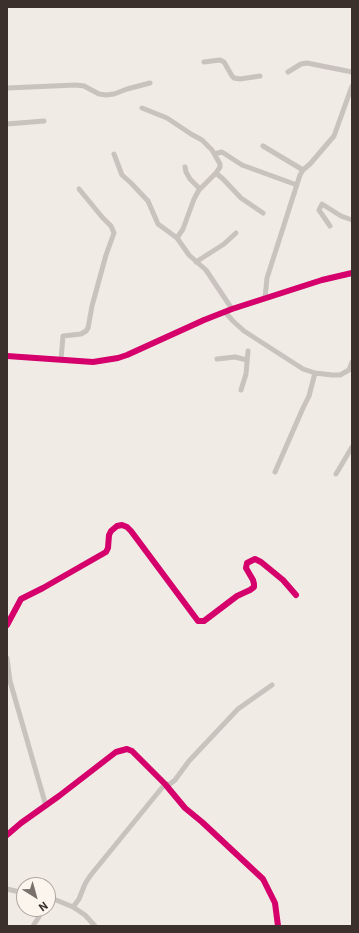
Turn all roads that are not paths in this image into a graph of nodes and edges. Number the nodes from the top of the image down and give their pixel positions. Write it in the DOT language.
graph roads {
  1 [pos="204,62"];
  2 [pos="288,72"];
  3 [pos="352,72"];
  4 [pos="260,76"];
  5 [pos="150,83"];
  6 [pos="352,86"];
  7 [pos="7,88"];
  8 [pos="142,108"];
  9 [pos="44,121"];
  10 [pos="7,124"];
  11 [pos="263,146"];
  12 [pos="114,154"];
  13 [pos="214,154"];
  14 [pos="185,167"];
  15 [pos="303,170"];
  16 [pos="216,173"];
  17 [pos="297,185"];
  18 [pos="79,189"];
  19 [pos="200,189"];
  20 [pos="263,213"];
  21 [pos="352,220"];
  22 [pos="330,226"];
  23 [pos="236,233"];
  24 [pos="177,238"];
  25 [pos="196,262"];
  26 [pos="352,273"];
  27 [pos="265,298"];
  28 [pos="232,309"];
  29 [pos="225,312"];
  30 [pos="248,351"];
  31 [pos="7,356"];
  32 [pos="61,359"];
  33 [pos="217,359"];
  34 [pos="247,360"];
  35 [pos="352,362"];
  36 [pos="315,373"];
  37 [pos="349,373"];
  38 [pos="241,390"];
  39 [pos="352,447"];
  40 [pos="275,472"];
  41 [pos="336,474"];
  42 [pos="296,595"];
  43 [pos="7,625"];
  44 [pos="7,658"];
  45 [pos="272,685"];
  46 [pos="165,784"];
  47 [pos="46,806"];
  48 [pos="7,835"];
  49 [pos="56,901"];
  50 [pos="73,907"];
  51 [pos="39,917"];
  52 [pos="33,926"];
  53 [pos="95,926"];
  54 [pos="278,926"];
  1 -- 4 [label="street"];
  2 -- 3 [label="street"];
  5 -- 7 [label="street"];
  6 -- 15 [label="street"];
  8 -- 13 [label="street"];
  9 -- 10 [label="street"];
  11 -- 15 [label="street"];
  12 -- 24 [label="street"];
  13 -- 16 [label="street"];
  13 -- 17 [label="street"];
  14 -- 19 [label="street"];
  15 -- 17 [label="street"];
  16 -- 19 [label="street"];
  16 -- 20 [label="street"];
  17 -- 27 [label="street"];
  18 -- 32 [label="street"];
  19 -- 24 [label="street"];
  21 -- 22 [label="street"];
  23 -- 25 [label="street"];
  24 -- 25 [label="street"];
  25 -- 28 [label="street"];
  26 -- 27 [label="street"];
  27 -- 28 [label="street"];
  28 -- 29 [label="street"];
  29 -- 32 [label="street"];
  29 -- 36 [label="street"];
  30 -- 34 [label="street"];
  31 -- 32 [label="street"];
  33 -- 34 [label="street"];
  34 -- 38 [label="street"];
  35 -- 37 [label="street"];
  36 -- 37 [label="street"];
  36 -- 40 [label="street"];
  39 -- 41 [label="street"];
  42 -- 43 [label="street"];
  44 -- 47 [label="street"];
  45 -- 46 [label="street"];
  46 -- 47 [label="street"];
  46 -- 50 [label="street"];
  46 -- 54 [label="street"];
  47 -- 48 [label="street"];
  49 -- 50 [label="street"];
  50 -- 53 [label="street"];
  51 -- 52 [label="street"];
}
